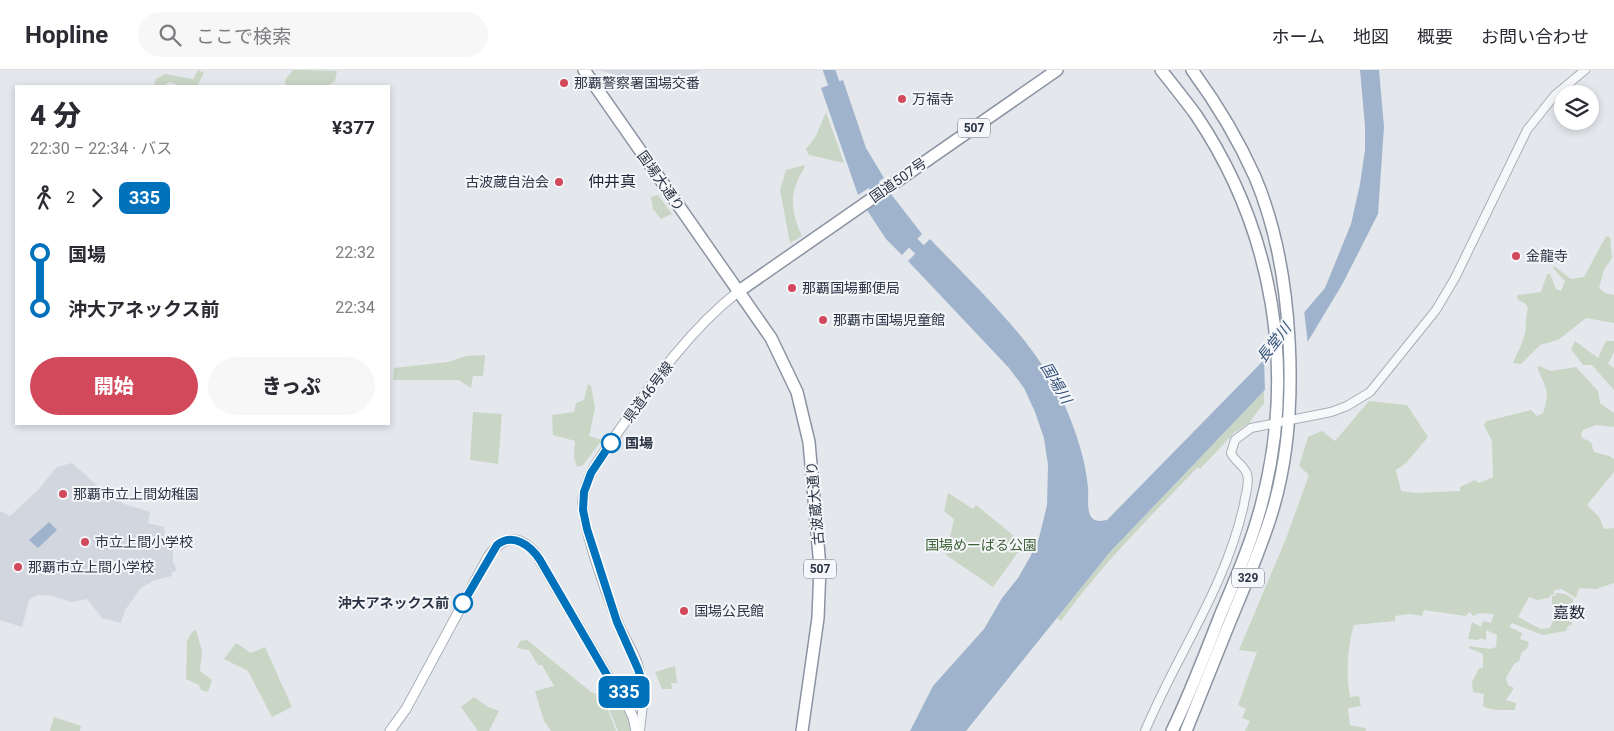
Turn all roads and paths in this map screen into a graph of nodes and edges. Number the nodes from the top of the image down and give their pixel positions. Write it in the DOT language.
graph roads {
  1 [pos="584,70"];
  2 [pos="1057,70"];
  3 [pos="1161,70"];
  4 [pos="1192,70"];
  5 [pos="1585,70"];
  6 [pos="739,291"];
  7 [pos="1289,419"];
  8 [pos="1276,422"];
  9 [pos="641,678"];
  10 [pos="620,691"];
  11 [pos="631,692"];
  12 [pos="643,704"];
  13 [pos="390,731"];
  14 [pos="636,731"];
  15 [pos="640,731"];
  16 [pos="802,731"];
  17 [pos="1145,731"];
  18 [pos="1172,731"];
  19 [pos="1186,731"];
  1 -- 6 [label="highway, 国場大通り / 507"];
  2 -- 6 [label="highway, 国道507号 / 507"];
  3 -- 8 [label="highway, 329"];
  4 -- 7 [label="highway, 329"];
  5 -- 7 [label="street"];
  6 -- 9 [label="main road, 県道46号線"];
  6 -- 16 [label="highway, 古波蔵大通り / 507"];
  7 -- 8 [label="street"];
  7 -- 19 [label="highway, 329"];
  8 -- 17 [label="street"];
  8 -- 18 [label="highway, 329"];
  9 -- 11 [label="main road"];
  9 -- 12 [label="street"];
  10 -- 11 [label="main road"];
  10 -- 13 [label="main road"];
  10 -- 14 [label="main road"];
  11 -- 12 [label="street"];
  12 -- 15 [label="street"];
}
